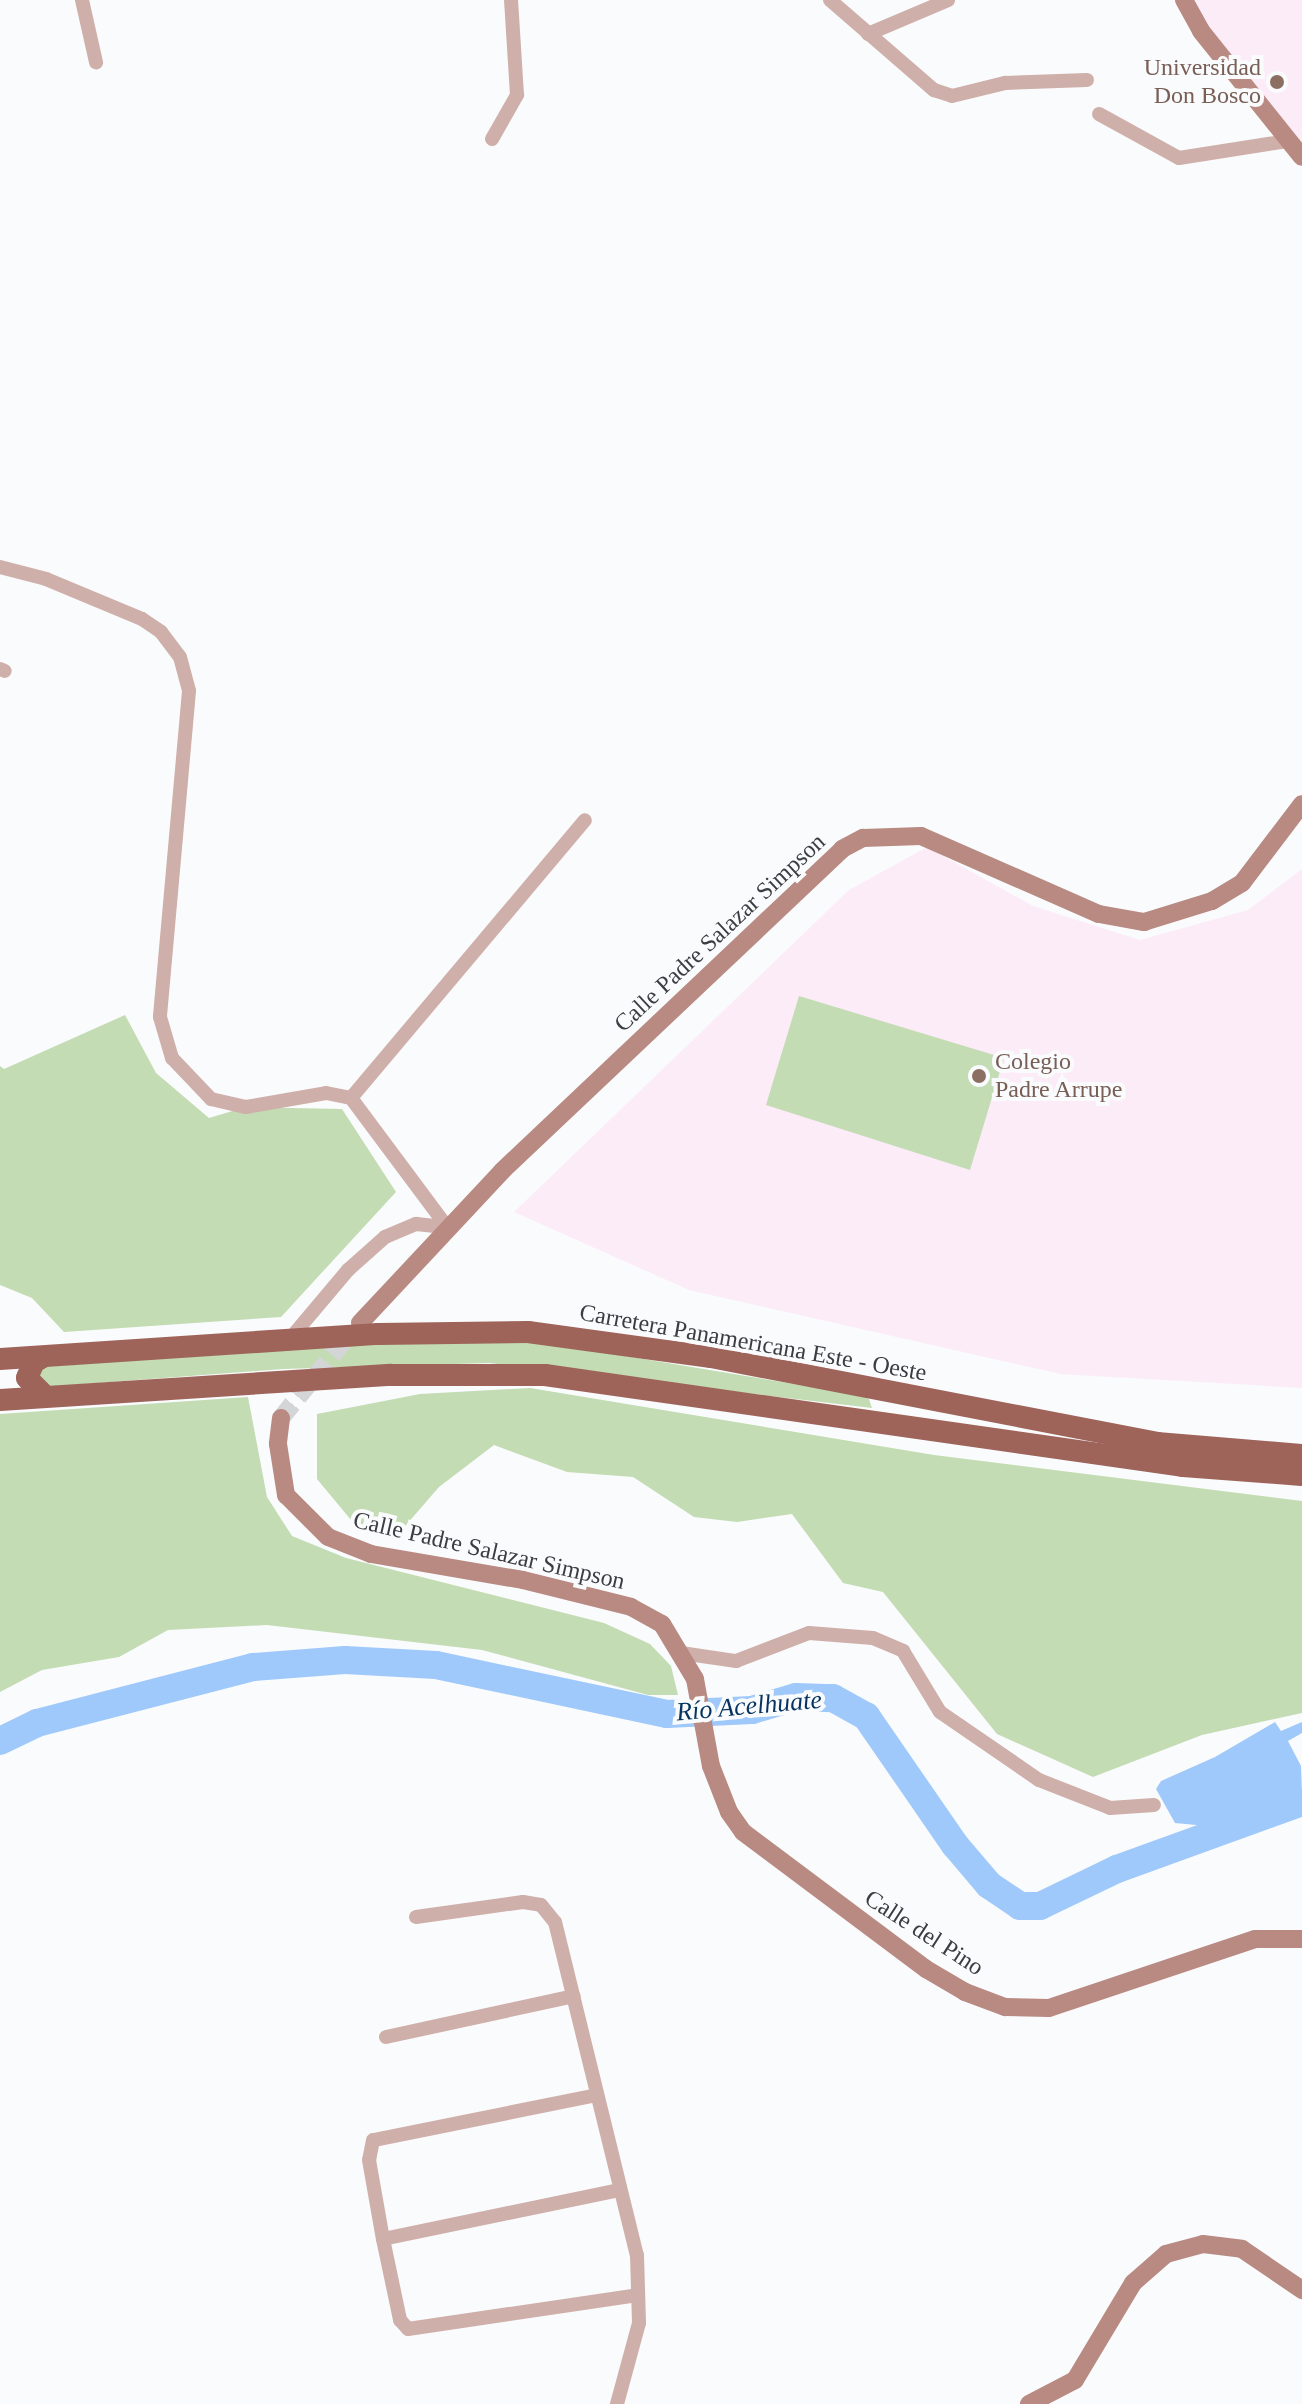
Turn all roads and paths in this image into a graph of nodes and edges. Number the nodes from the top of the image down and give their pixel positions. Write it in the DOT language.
graph roads {
  1 [pos="82,0"];
  2 [pos="511,0"];
  3 [pos="830,0"];
  4 [pos="948,0"];
  5 [pos="1184,0"];
  6 [pos="868,34"];
  7 [pos="96,62"];
  8 [pos="1087,80"];
  9 [pos="1099,114"];
  10 [pos="492,139"];
  11 [pos="1288,141"];
  12 [pos="1302,157"];
  13 [pos="0,567"];
  14 [pos="1302,804"];
  15 [pos="585,820"];
  16 [pos="351,1098"];
  17 [pos="447,1227"];
  18 [pos="360,1323"];
  19 [pos="289,1340"];
  20 [pos="43,1357"];
  21 [pos="0,1359"];
  22 [pos="45,1396"];
  23 [pos="0,1400"];
  24 [pos="281,1418"];
  25 [pos="1302,1455"];
  26 [pos="1302,1475"];
  27 [pos="681,1653"];
  28 [pos="695,1679"];
  29 [pos="1154,1805"];
  30 [pos="416,1917"];
  31 [pos="1302,1939"];
  32 [pos="574,1996"];
  33 [pos="386,2037"];
  34 [pos="597,2095"];
  35 [pos="620,2190"];
  36 [pos="383,2239"];
  37 [pos="1302,2290"];
  38 [pos="638,2295"];
  39 [pos="617,2404"];
  40 [pos="1029,2404"];
  1 -- 7 [label="street"];
  2 -- 10 [label="street"];
  3 -- 6 [label="street"];
  4 -- 6 [label="street"];
  5 -- 11 [label="main road"];
  6 -- 8 [label="street"];
  9 -- 11 [label="street"];
  11 -- 12 [label="main road"];
  13 -- 16 [label="street"];
  14 -- 17 [label="main road, Calle Padre Salazar Simpson"];
  15 -- 16 [label="street"];
  16 -- 17 [label="street"];
  17 -- 18 [label="main road, Calle Padre Salazar Simpson"];
  17 -- 19 [label="street"];
  19 -- 20 [label="highway, Carretera Panamericana Este - Oeste"];
  19 -- 25 [label="highway, Carretera Panamericana Este - Oeste"];
  20 -- 21 [label="highway, Carretera Panamericana Este - Oeste"];
  20 -- 22 [label="highway"];
  22 -- 23 [label="highway"];
  22 -- 26 [label="highway"];
  24 -- 27 [label="main road, Calle Padre Salazar Simpson"];
  27 -- 28 [label="main road, Calle Padre Salazar Simpson"];
  27 -- 29 [label="street"];
  28 -- 31 [label="main road, Calle del Pino"];
  30 -- 32 [label="street"];
  32 -- 33 [label="street"];
  32 -- 34 [label="street"];
  34 -- 35 [label="street"];
  34 -- 36 [label="street"];
  35 -- 36 [label="street"];
  35 -- 38 [label="street"];
  36 -- 38 [label="street"];
  37 -- 40 [label="main road"];
  38 -- 39 [label="street"];
}
